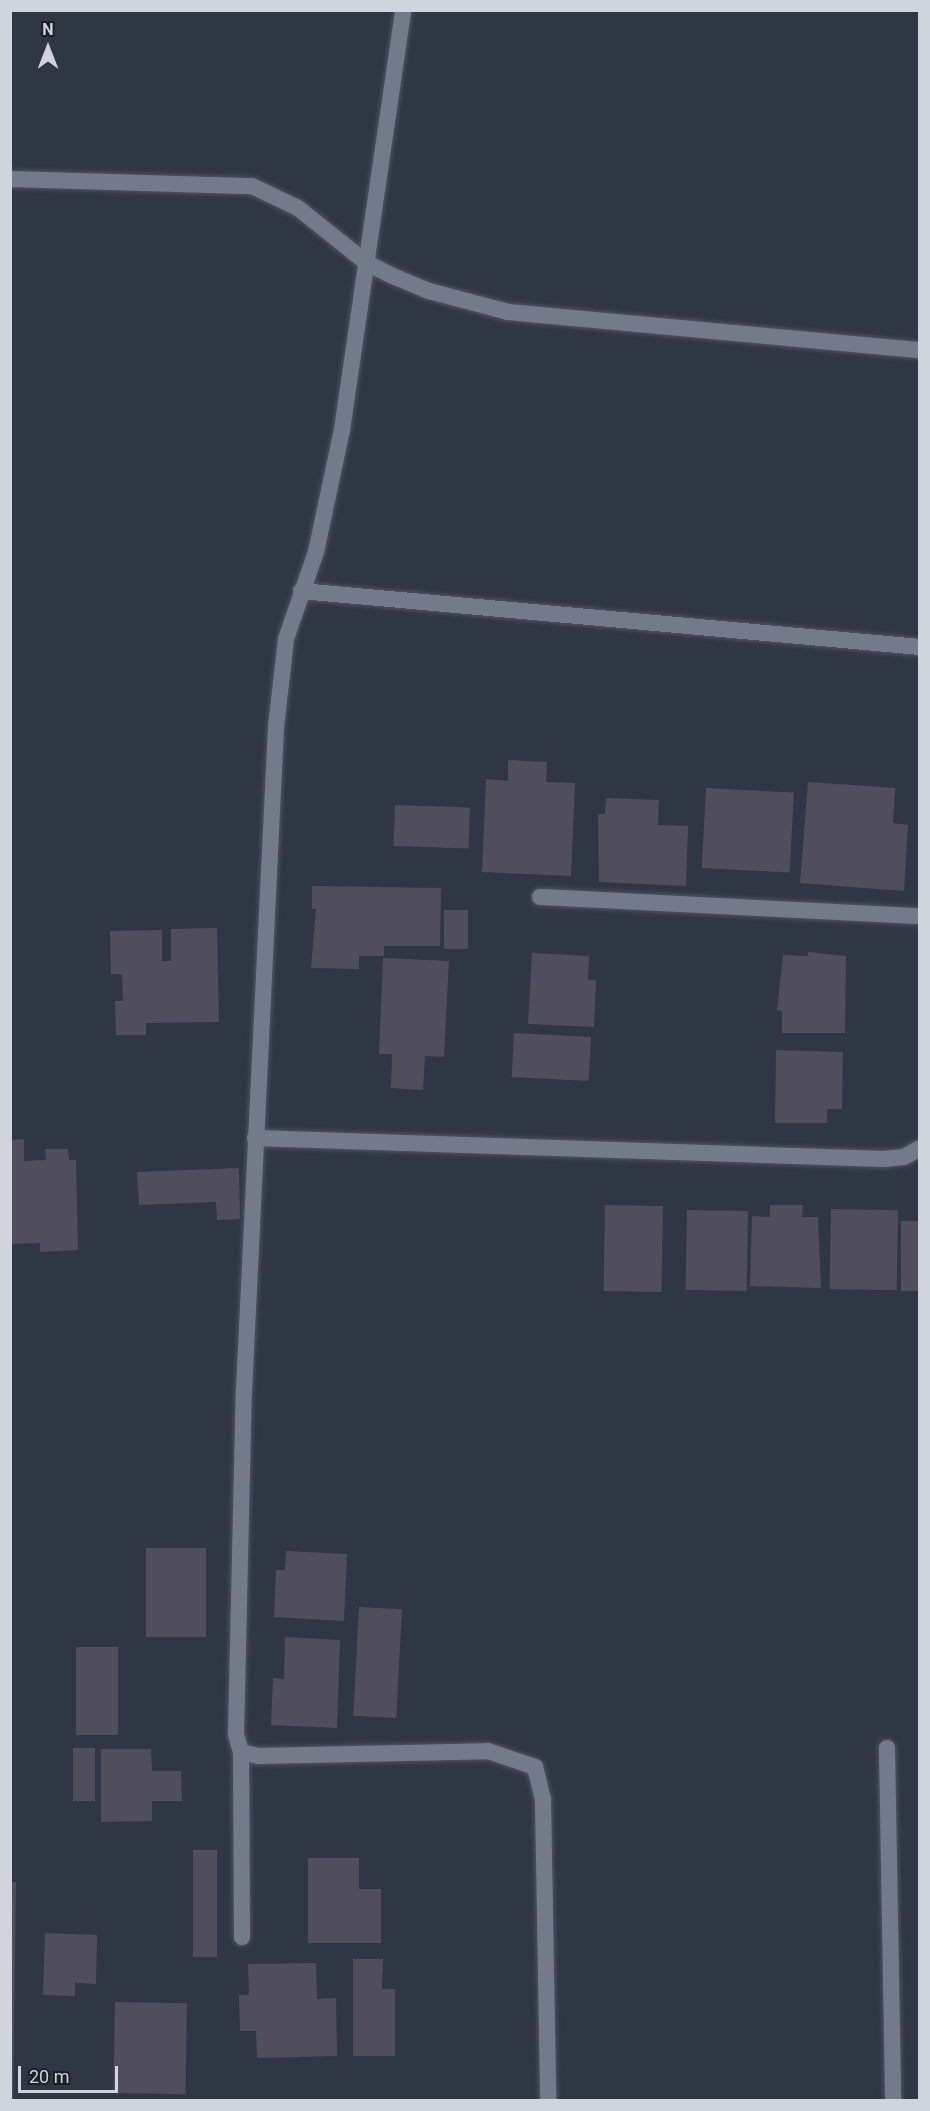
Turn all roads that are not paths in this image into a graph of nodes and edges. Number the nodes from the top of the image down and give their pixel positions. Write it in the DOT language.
graph roads {
  1 [pos="403,10"];
  2 [pos="10,179"];
  3 [pos="367,263"];
  4 [pos="920,350"];
  5 [pos="302,591"];
  6 [pos="920,647"];
  7 [pos="540,897"];
  8 [pos="920,916"];
  9 [pos="255,1138"];
  10 [pos="920,1148"];
  11 [pos="887,1748"];
  12 [pos="241,1752"];
  13 [pos="242,1937"];
  14 [pos="548,2100"];
  15 [pos="893,2100"];
  1 -- 3 [label="street"];
  2 -- 3 [label="street"];
  3 -- 4 [label="street"];
  3 -- 5 [label="street"];
  5 -- 6 [label="street"];
  5 -- 9 [label="street"];
  7 -- 8 [label="street"];
  9 -- 10 [label="street"];
  9 -- 12 [label="street"];
  11 -- 15 [label="street"];
  12 -- 13 [label="street"];
  12 -- 14 [label="street"];
}
